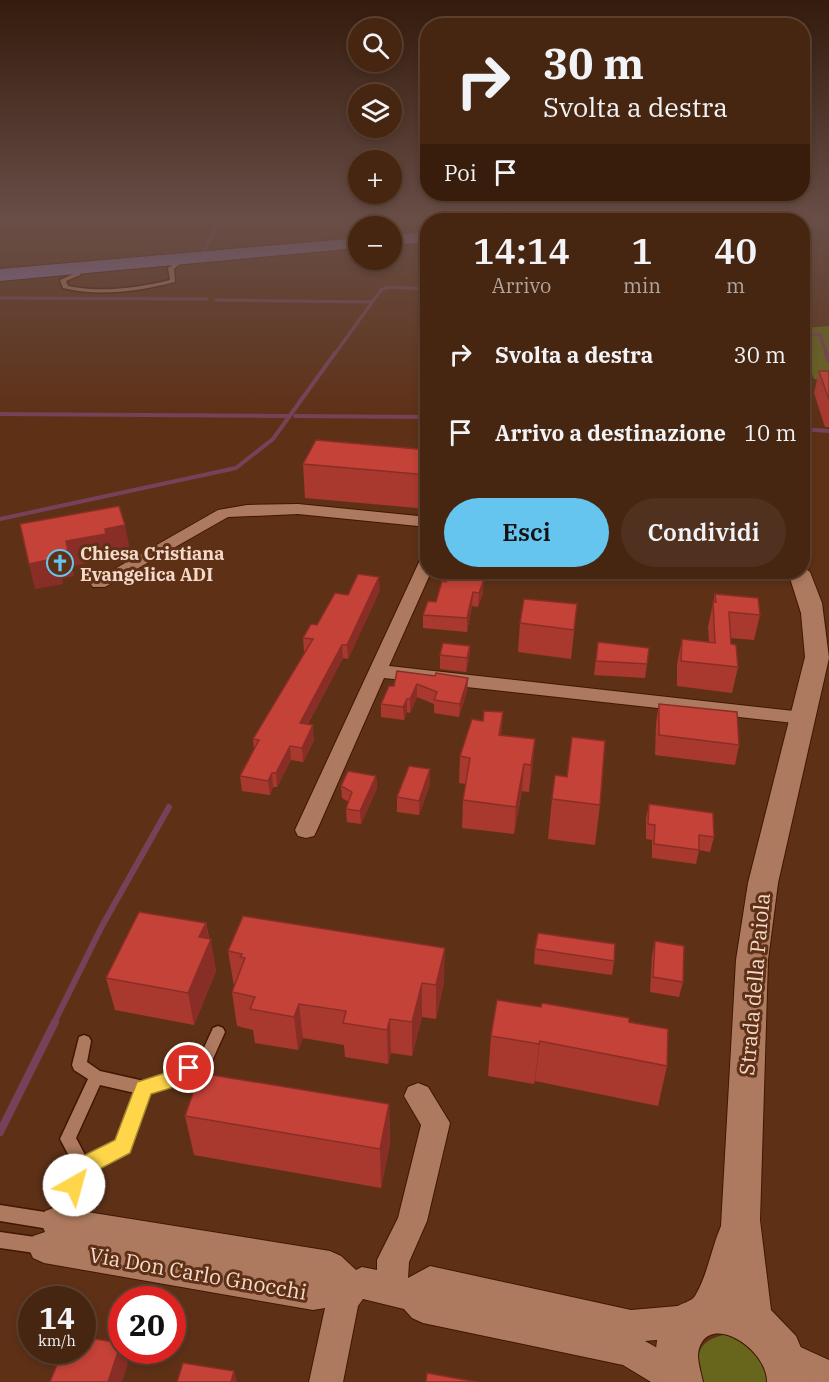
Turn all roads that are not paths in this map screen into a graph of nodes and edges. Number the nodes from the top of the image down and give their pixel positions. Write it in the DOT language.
graph roads {
  1 [pos="65,285"];
  2 [pos="151,285"];
  3 [pos="420,521"];
  4 [pos="420,577"];
  5 [pos="802,579"];
  6 [pos="99,583"];
  7 [pos="377,671"];
  8 [pos="803,718"];
  9 [pos="306,830"];
  10 [pos="218,1032"];
  11 [pos="84,1041"];
  12 [pos="96,1077"];
  13 [pos="144,1088"];
  14 [pos="418,1096"];
  15 [pos="82,1167"];
  16 [pos="0,1213"];
  17 [pos="740,1220"];
  18 [pos="50,1234"];
  19 [pos="0,1240"];
  20 [pos="352,1287"];
  21 [pos="402,1292"];
  22 [pos="701,1317"];
  23 [pos="751,1319"];
  24 [pos="786,1369"];
  25 [pos="829,1377"];
  26 [pos="680,1381"];
  27 [pos="326,1382"];
  1 -- 2 [label="lane"];
  3 -- 6 [label="street"];
  4 -- 7 [label="street"];
  5 -- 8 [label="street, Strada della Paiola"];
  7 -- 8 [label="street"];
  7 -- 9 [label="street"];
  8 -- 17 [label="street, Strada della Paiola"];
  10 -- 13 [label="lane"];
  11 -- 12 [label="lane"];
  12 -- 13 [label="lane"];
  12 -- 15 [label="lane"];
  13 -- 15 [label="lane"];
  14 -- 21 [label="street"];
  15 -- 18 [label="lane"];
  16 -- 18 [label="lane"];
  17 -- 22 [label="street, Strada della Paiola"];
  17 -- 23 [label="street, Strada della Paiola"];
  18 -- 19 [label="lane"];
  18 -- 20 [label="street, Via Don Carlo Gnocchi"];
  20 -- 21 [label="street, Via Don Carlo Gnocchi"];
  20 -- 27 [label="street"];
  21 -- 22 [label="street"];
  21 -- 26 [label="street, Via Don Carlo Gnocchi"];
  22 -- 23 [label="street"];
  22 -- 26 [label="street, Strada della Paiola"];
  23 -- 24 [label="street"];
  24 -- 25 [label="street"];
}
